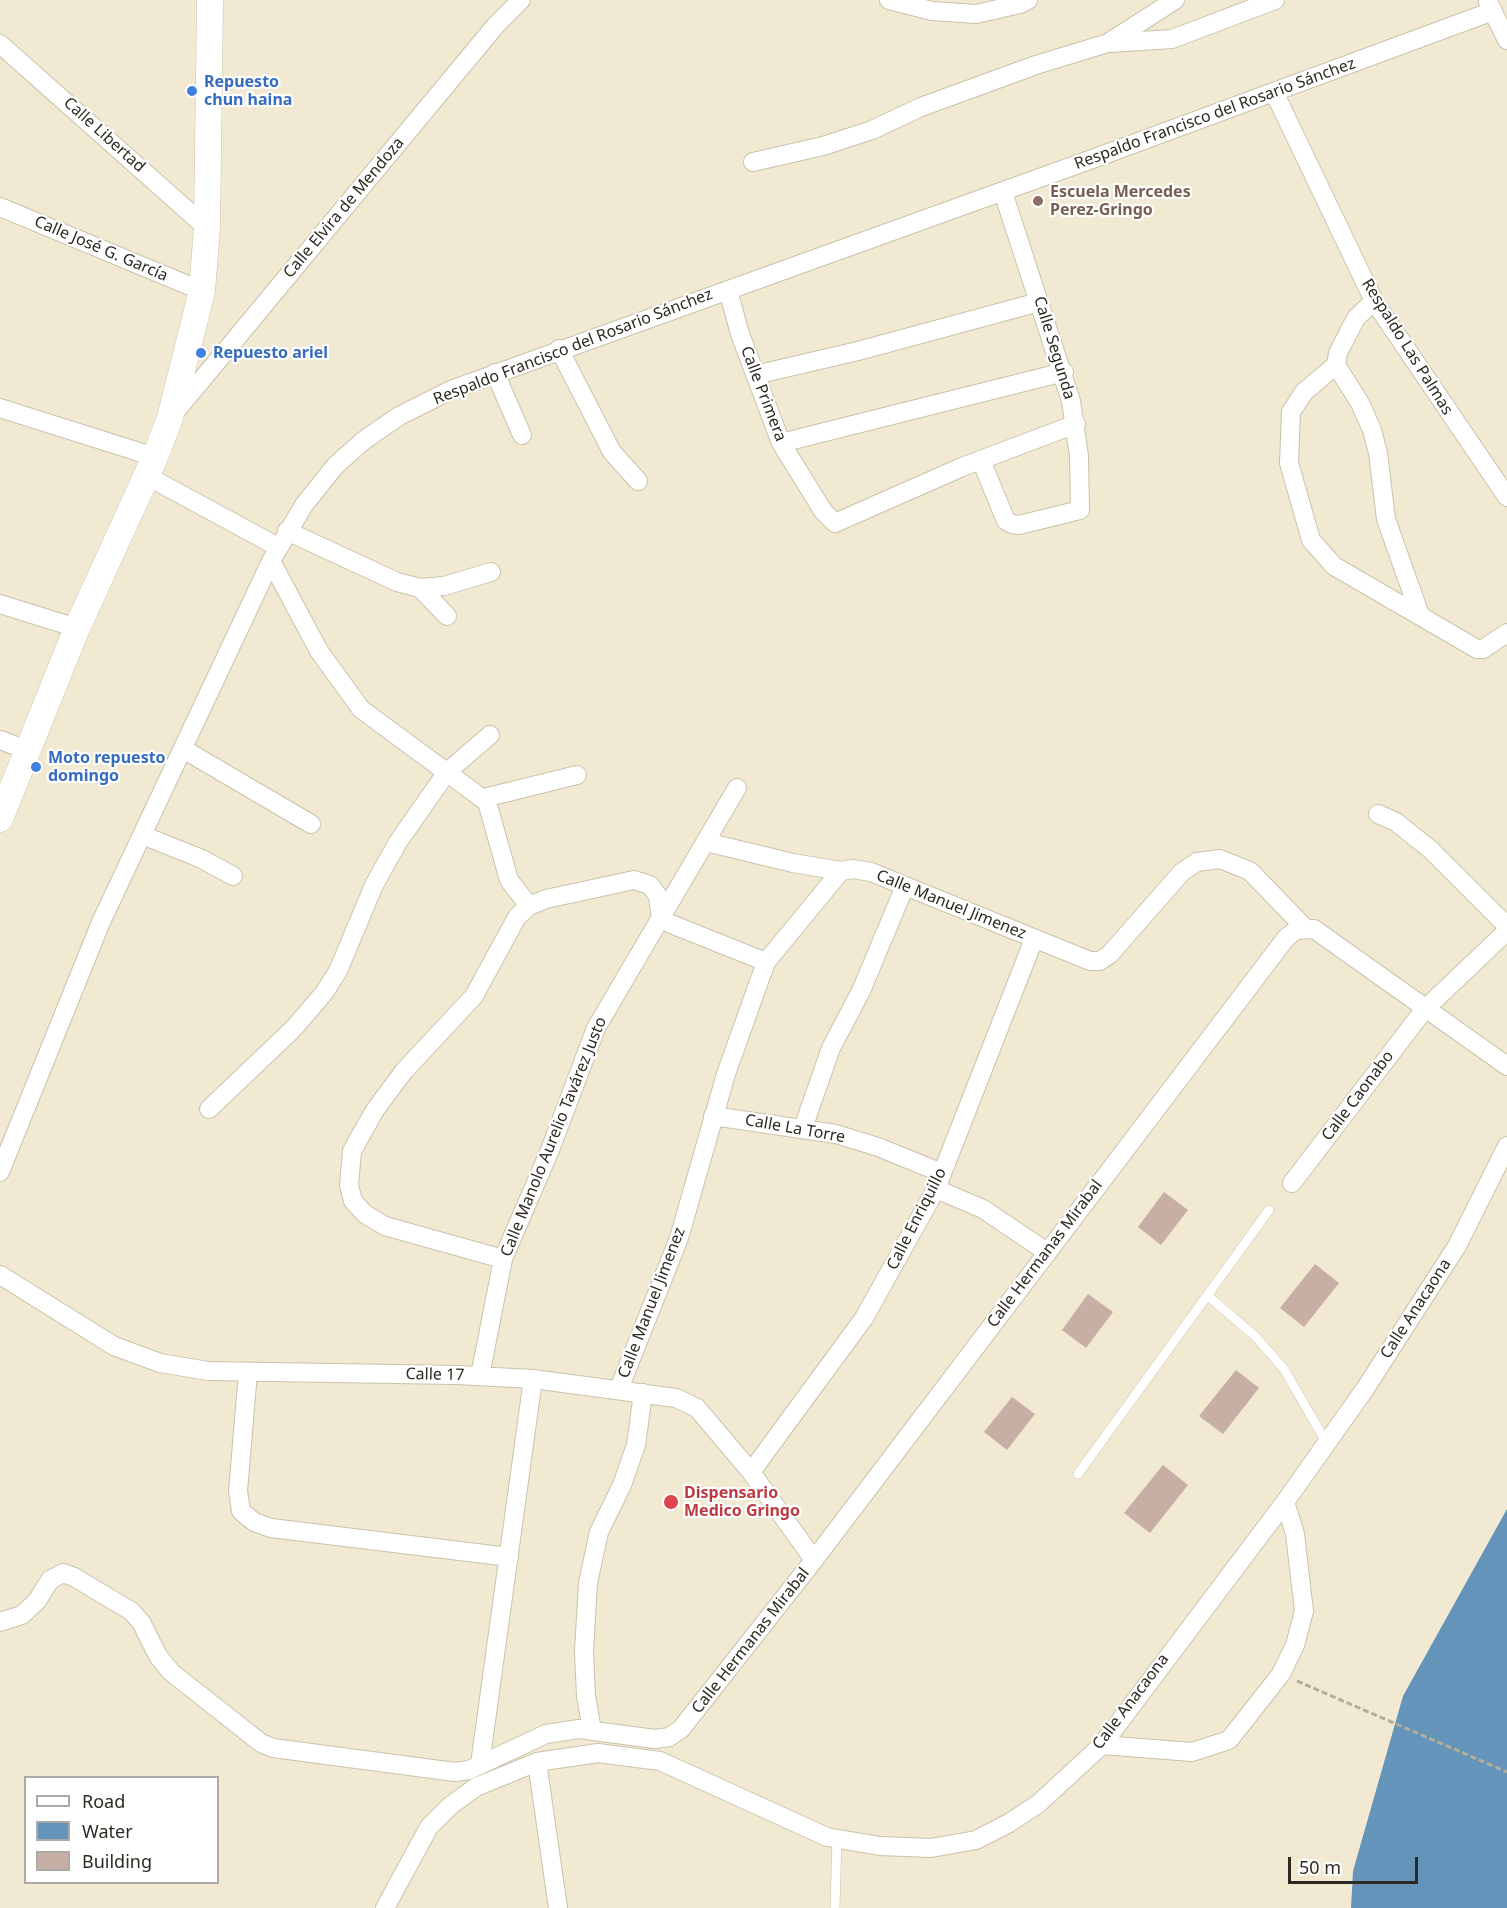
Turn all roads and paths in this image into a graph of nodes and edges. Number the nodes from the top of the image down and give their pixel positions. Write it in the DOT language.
graph roads {
  1 [pos="210,0"];
  2 [pos="521,0"];
  3 [pos="889,0"];
  4 [pos="1028,0"];
  5 [pos="1174,0"];
  6 [pos="1275,0"];
  7 [pos="1490,5"];
  8 [pos="1507,40"];
  9 [pos="1108,43"];
  10 [pos="0,44"];
  11 [pos="1274,93"];
  12 [pos="753,162"];
  13 [pos="1003,192"];
  14 [pos="0,207"];
  15 [pos="207,228"];
  16 [pos="728,290"];
  17 [pos="202,291"];
  18 [pos="1374,301"];
  19 [pos="1039,302"];
  20 [pos="559,349"];
  21 [pos="1336,365"];
  22 [pos="1064,372"];
  23 [pos="495,373"];
  24 [pos="755,375"];
  25 [pos="0,408"];
  26 [pos="170,418"];
  27 [pos="1076,424"];
  28 [pos="522,435"];
  29 [pos="781,443"];
  30 [pos="981,460"];
  31 [pos="151,466"];
  32 [pos="638,482"];
  33 [pos="1507,497"];
  34 [pos="279,546"];
  35 [pos="491,572"];
  36 [pos="420,588"];
  37 [pos="0,604"];
  38 [pos="1420,615"];
  39 [pos="447,616"];
  40 [pos="77,628"];
  41 [pos="1507,633"];
  42 [pos="490,735"];
  43 [pos="0,740"];
  44 [pos="183,749"];
  45 [pos="27,750"];
  46 [pos="447,772"];
  47 [pos="577,775"];
  48 [pos="736,788"];
  49 [pos="484,798"];
  50 [pos="1378,814"];
  51 [pos="0,819"];
  52 [pos="311,824"];
  53 [pos="142,835"];
  54 [pos="706,842"];
  55 [pos="841,871"];
  56 [pos="233,876"];
  57 [pos="905,886"];
  58 [pos="529,906"];
  59 [pos="661,920"];
  60 [pos="1507,926"];
  61 [pos="1301,929"];
  62 [pos="1507,931"];
  63 [pos="1034,939"];
  64 [pos="766,962"];
  65 [pos="1424,1010"];
  66 [pos="1507,1066"];
  67 [pos="208,1109"];
  68 [pos="713,1116"];
  69 [pos="802,1128"];
  70 [pos="1507,1146"];
  71 [pos="0,1172"];
  72 [pos="939,1181"];
  73 [pos="1292,1183"];
  74 [pos="1269,1210"];
  75 [pos="1047,1252"];
  76 [pos="503,1259"];
  77 [pos="0,1275"];
  78 [pos="1208,1296"];
  79 [pos="248,1372"];
  80 [pos="480,1376"];
  81 [pos="532,1379"];
  82 [pos="619,1389"];
  83 [pos="642,1393"];
  84 [pos="1326,1442"];
  85 [pos="751,1472"];
  86 [pos="1078,1474"];
  87 [pos="1285,1502"];
  88 [pos="509,1557"];
  89 [pos="814,1560"];
  90 [pos="0,1622"];
  91 [pos="1281,1674"];
  92 [pos="592,1730"];
  93 [pos="1101,1745"];
  94 [pos="537,1762"];
  95 [pos="480,1764"];
  96 [pos="1507,1772"];
  97 [pos="837,1838"];
  98 [pos="385,1908"];
  99 [pos="558,1908"];
  100 [pos="835,1908"];
  1 -- 15 [label="main road"];
  2 -- 26 [label="street, Calle Elvira de Mendoza"];
  3 -- 4 [label="street"];
  5 -- 9 [label="street"];
  6 -- 9 [label="street"];
  7 -- 8 [label="street"];
  7 -- 11 [label="street, Respaldo Francisco del Rosario Sánchez"];
  9 -- 12 [label="street"];
  10 -- 15 [label="street, Calle Libertad"];
  11 -- 13 [label="street, Respaldo Francisco del Rosario Sánchez"];
  11 -- 18 [label="street, Respaldo Las Palmas"];
  13 -- 16 [label="street, Respaldo Francisco del Rosario Sánchez"];
  13 -- 19 [label="street, Calle Segunda"];
  14 -- 17 [label="street, Calle José G. García"];
  15 -- 17 [label="main road"];
  16 -- 20 [label="street, Respaldo Francisco del Rosario Sánchez"];
  16 -- 24 [label="street, Calle Primera"];
  17 -- 26 [label="main road"];
  18 -- 21 [label="street"];
  18 -- 33 [label="street, Respaldo Las Palmas"];
  19 -- 22 [label="street, Calle Segunda"];
  19 -- 24 [label="street"];
  20 -- 23 [label="street, Respaldo Francisco del Rosario Sánchez"];
  20 -- 32 [label="street"];
  21 -- 38 [label="street"];
  21 -- 38 [label="street"];
  22 -- 27 [label="street, Calle Segunda"];
  22 -- 29 [label="street"];
  23 -- 28 [label="street"];
  23 -- 34 [label="street, Respaldo Francisco del Rosario Sánchez"];
  24 -- 29 [label="street, Calle Primera"];
  25 -- 31 [label="street"];
  26 -- 31 [label="main road"];
  27 -- 30 [label="street"];
  27 -- 30 [label="street, Calle Segunda"];
  29 -- 30 [label="street, Calle Primera"];
  31 -- 34 [label="street"];
  31 -- 40 [label="main road"];
  34 -- 36 [label="street"];
  34 -- 44 [label="street, Respaldo Francisco del Rosario Sánchez"];
  34 -- 46 [label="street"];
  35 -- 36 [label="street"];
  36 -- 39 [label="street"];
  37 -- 40 [label="street"];
  38 -- 41 [label="street"];
  40 -- 45 [label="main road"];
  42 -- 46 [label="street"];
  43 -- 45 [label="street"];
  44 -- 52 [label="street"];
  44 -- 53 [label="street, Respaldo Francisco del Rosario Sánchez"];
  45 -- 51 [label="main road"];
  46 -- 49 [label="street"];
  46 -- 67 [label="street"];
  47 -- 49 [label="street"];
  48 -- 54 [label="street, Calle Manolo Aurelio Tavárez Justo"];
  49 -- 58 [label="street"];
  50 -- 60 [label="street"];
  53 -- 56 [label="street"];
  53 -- 71 [label="street, Respaldo Francisco del Rosario Sánchez"];
  54 -- 55 [label="street"];
  54 -- 59 [label="street, Calle Manolo Aurelio Tavárez Justo"];
  55 -- 57 [label="street, Calle Manuel Jimenez"];
  55 -- 64 [label="street, Calle Manuel Jimenez"];
  57 -- 63 [label="street, Calle Manuel Jimenez"];
  57 -- 69 [label="street"];
  58 -- 59 [label="street"];
  58 -- 76 [label="street"];
  59 -- 64 [label="street"];
  59 -- 76 [label="street, Calle Manolo Aurelio Tavárez Justo"];
  61 -- 63 [label="street, Calle Manuel Jimenez"];
  61 -- 65 [label="street"];
  61 -- 75 [label="street, Calle Hermanas Mirabal"];
  62 -- 65 [label="street, Calle Caonabo"];
  63 -- 72 [label="street, Calle Enriquillo"];
  64 -- 68 [label="street, Calle Manuel Jimenez"];
  65 -- 66 [label="street"];
  65 -- 73 [label="street, Calle Caonabo"];
  68 -- 69 [label="street, Calle La Torre"];
  68 -- 82 [label="street, Calle Manuel Jimenez"];
  69 -- 72 [label="street, Calle La Torre"];
  70 -- 84 [label="street, Calle Anacaona"];
  72 -- 75 [label="street, Calle La Torre"];
  72 -- 85 [label="street, Calle Enriquillo"];
  74 -- 78 [label="lane"];
  75 -- 89 [label="street, Calle Hermanas Mirabal"];
  76 -- 80 [label="street, Calle Manolo Aurelio Tavárez Justo"];
  77 -- 79 [label="street, Calle 17"];
  78 -- 84 [label="lane"];
  78 -- 86 [label="lane"];
  79 -- 80 [label="street, Calle 17"];
  79 -- 88 [label="street"];
  80 -- 81 [label="street, Calle 17"];
  81 -- 82 [label="street, Calle 17"];
  81 -- 88 [label="street"];
  82 -- 83 [label="street, Calle 17"];
  83 -- 85 [label="street, Calle 17"];
  83 -- 92 [label="street"];
  84 -- 87 [label="street, Calle Anacaona"];
  85 -- 89 [label="street, Calle 17"];
  87 -- 91 [label="street"];
  87 -- 93 [label="street, Calle Anacaona"];
  88 -- 95 [label="street"];
  89 -- 92 [label="street, Calle Hermanas Mirabal"];
  90 -- 95 [label="street, Calle Hermanas Mirabal"];
  91 -- 93 [label="street"];
  91 -- 96 [label="path"];
  92 -- 95 [label="street, Calle Hermanas Mirabal"];
  93 -- 97 [label="street, Calle Anacaona"];
  94 -- 97 [label="street, Calle Anacaona"];
  94 -- 98 [label="street, Calle Anacaona"];
  94 -- 99 [label="street"];
  97 -- 100 [label="lane"];
}
